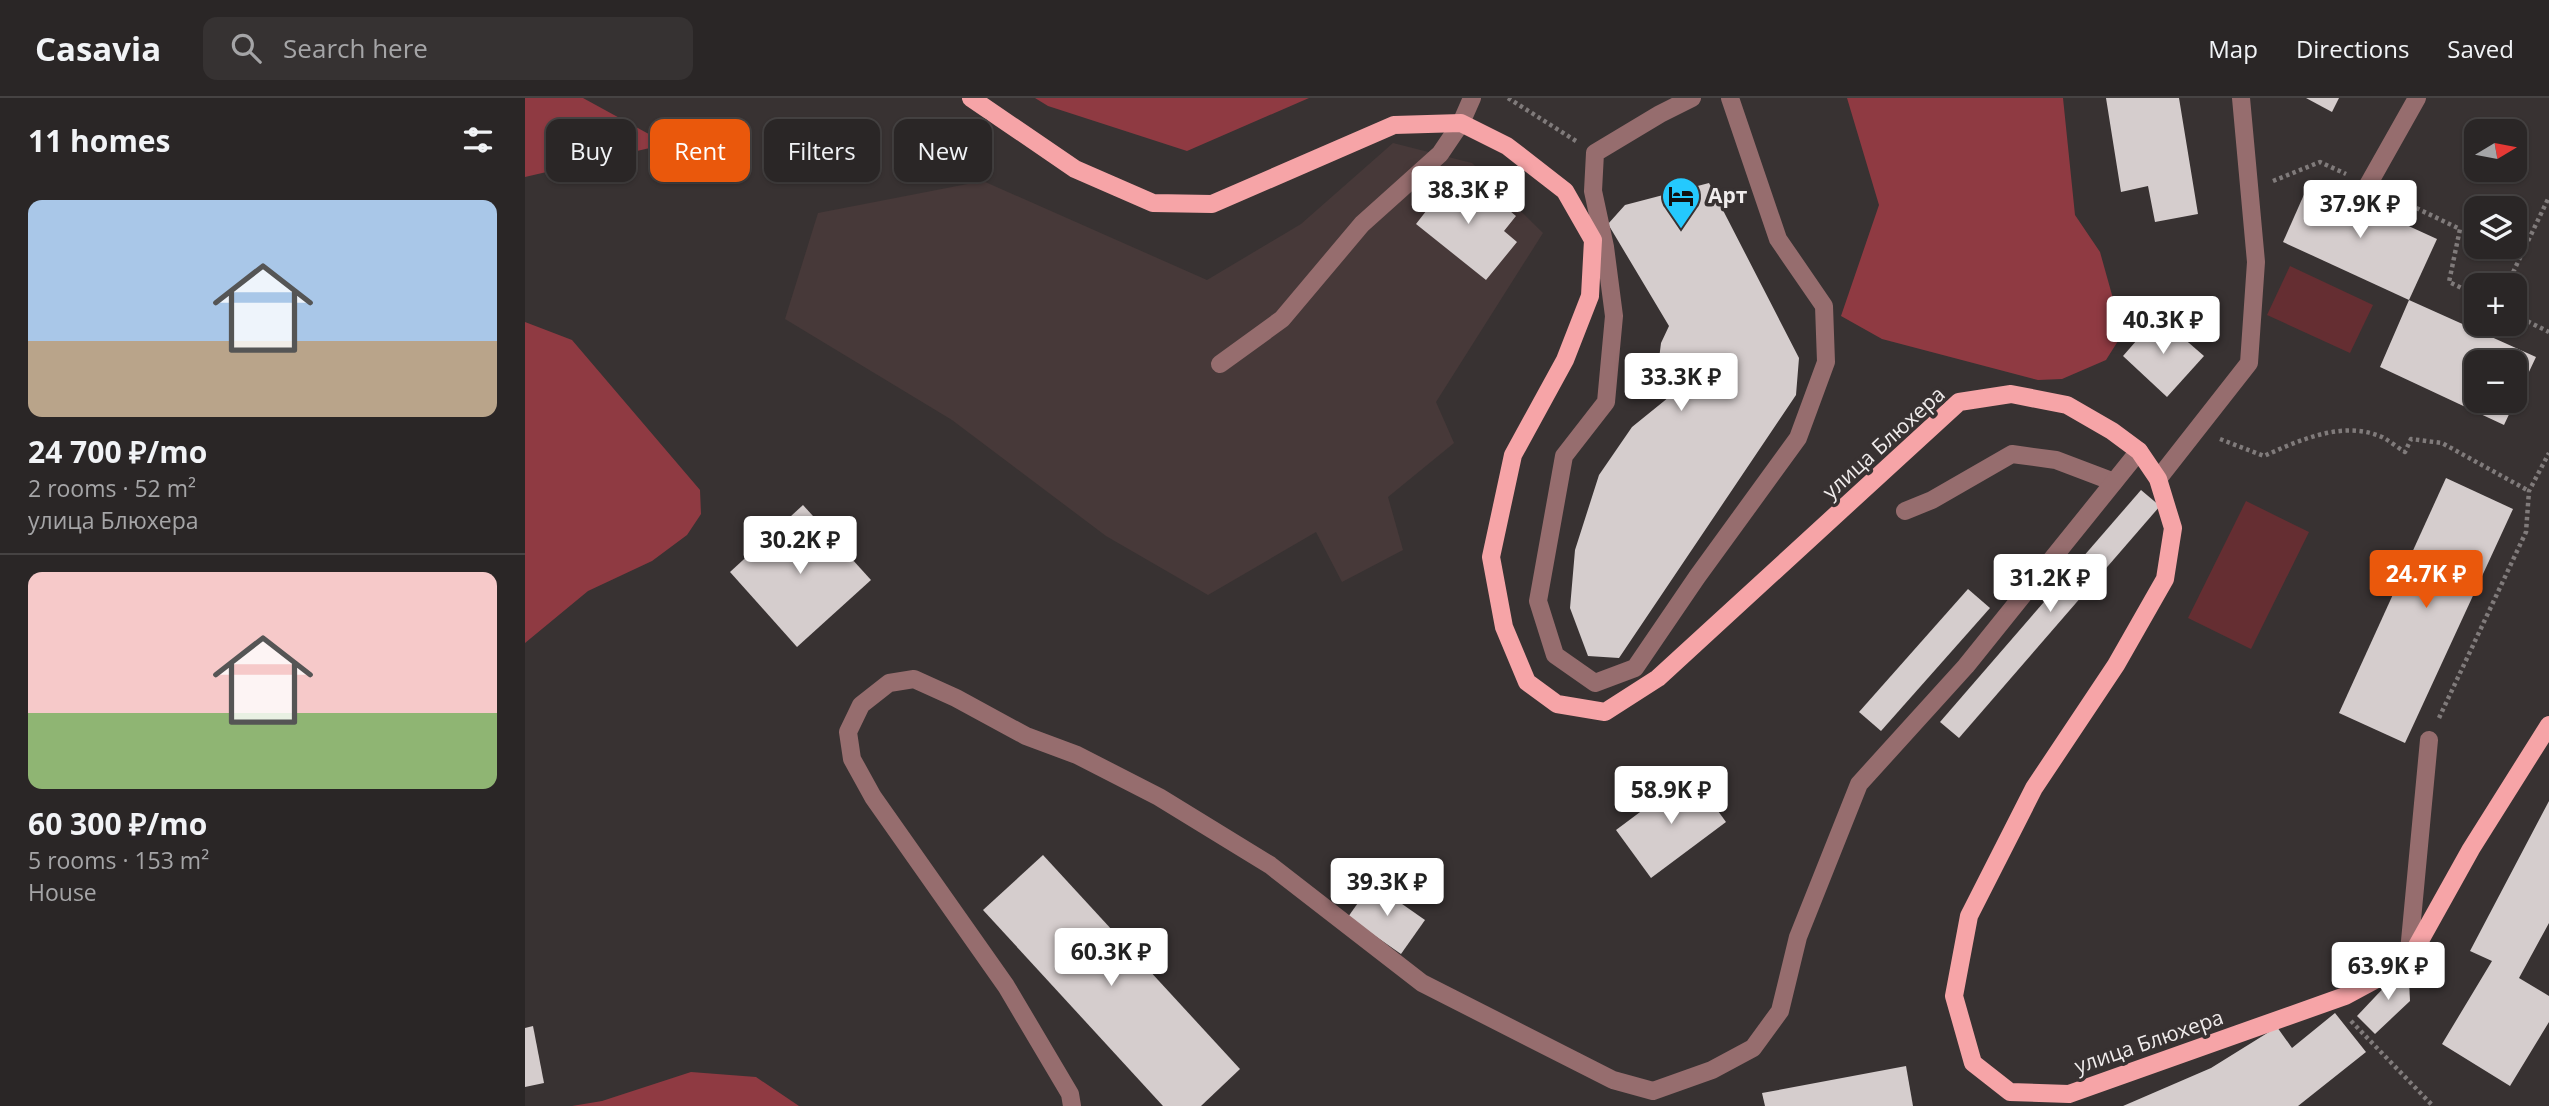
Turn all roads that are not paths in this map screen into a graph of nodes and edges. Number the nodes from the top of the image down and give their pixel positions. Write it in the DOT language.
graph roads {
  1 [pos="971,98"];
  2 [pos="1472,98"];
  3 [pos="1692,98"];
  4 [pos="1730,98"];
  5 [pos="2241,98"];
  6 [pos="2417,98"];
  7 [pos="1461,123"];
  8 [pos="2368,185"];
  9 [pos="1220,364"];
  10 [pos="2139,451"];
  11 [pos="2158,479"];
  12 [pos="2114,482"];
  13 [pos="1905,511"];
  14 [pos="2549,725"];
  15 [pos="2429,740"];
  16 [pos="2408,962"];
  17 [pos="1072,1106"];
  1 -- 7 [label="main road, улица Блюхера"];
  2 -- 7 [label="street"];
  3 -- 4 [label="street"];
  5 -- 11 [label="street"];
  6 -- 8 [label="street"];
  7 -- 9 [label="street"];
  7 -- 10 [label="main road, улица Блюхера"];
  10 -- 11 [label="main road, улица Блюхера"];
  10 -- 12 [label="street"];
  11 -- 16 [label="main road, улица Блюхера"];
  12 -- 13 [label="street"];
  12 -- 17 [label="street"];
  14 -- 16 [label="main road"];
  15 -- 16 [label="street"];
}
